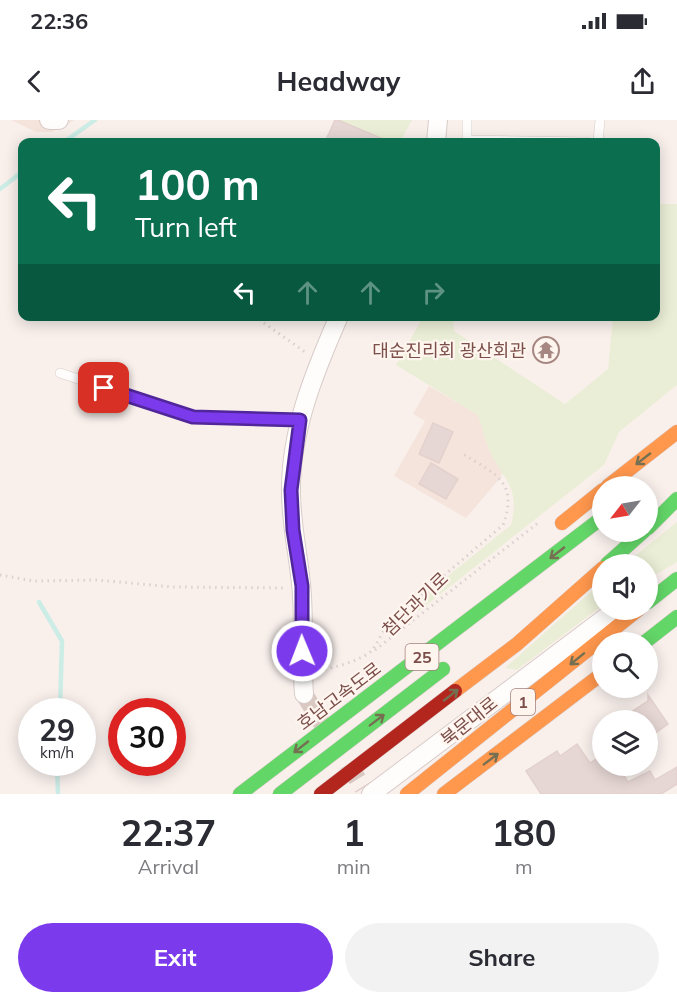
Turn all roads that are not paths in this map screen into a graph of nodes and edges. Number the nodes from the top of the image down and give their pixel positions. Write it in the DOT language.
graph roads {
  1 [pos="49,120"];
  2 [pos="59,120"];
  3 [pos="438,120"];
  4 [pos="467,120"];
  5 [pos="600,120"];
  6 [pos="436,138"];
  7 [pos="466,138"];
  8 [pos="598,138"];
  9 [pos="337,321"];
  10 [pos="60,374"];
  11 [pos="300,420"];
  12 [pos="677,432"];
  13 [pos="621,476"];
  14 [pos="677,485"];
  15 [pos="592,499"];
  16 [pos="677,499"];
  17 [pos="658,500"];
  18 [pos="658,518"];
  19 [pos="592,526"];
  20 [pos="547,535"];
  21 [pos="632,542"];
  22 [pos="618,554"];
  23 [pos="677,577"];
  24 [pos="592,578"];
  25 [pos="658,586"];
  26 [pos="658,593"];
  27 [pos="677,617"];
  28 [pos="601,620"];
  29 [pos="625,620"];
  30 [pos="658,632"];
  31 [pos="456,659"];
  32 [pos="383,668"];
  33 [pos="592,682"];
  34 [pos="304,694"];
  35 [pos="332,723"];
  36 [pos="367,792"];
  37 [pos="240,794"];
  38 [pos="280,794"];
  39 [pos="321,794"];
  40 [pos="407,794"];
  41 [pos="444,794"];
  1 -- 2 [label="street"];
  3 -- 6 [label="street"];
  4 -- 7 [label="lane"];
  5 -- 8 [label="lane"];
  9 -- 11 [label="street"];
  10 -- 11 [label="lane"];
  11 -- 34 [label="street"];
  12 -- 13 [label="main road, one-way"];
  14 -- 17 [label="main road"];
  15 -- 20 [label="main road"];
  16 -- 18 [label="main road"];
  19 -- 35 [label="main road, 호남고속도로 / 25, one-way"];
  21 -- 22 [label="main road"];
  23 -- 25 [label="street"];
  23 -- 26 [label="main road"];
  39 -- 24 [label="main road, one-way"];
  27 -- 30 [label="main road"];
  28 -- 36 [label="street"];
  29 -- 40 [label="main road, 북문대로 / 1, one-way"];
  38 -- 31 [label="main road, 25, one-way"];
  32 -- 35 [label="main road"];
  41 -- 33 [label="main road, 1, one-way"];
  35 -- 37 [label="main road, 호남고속도로 / 25, one-way"];
}
